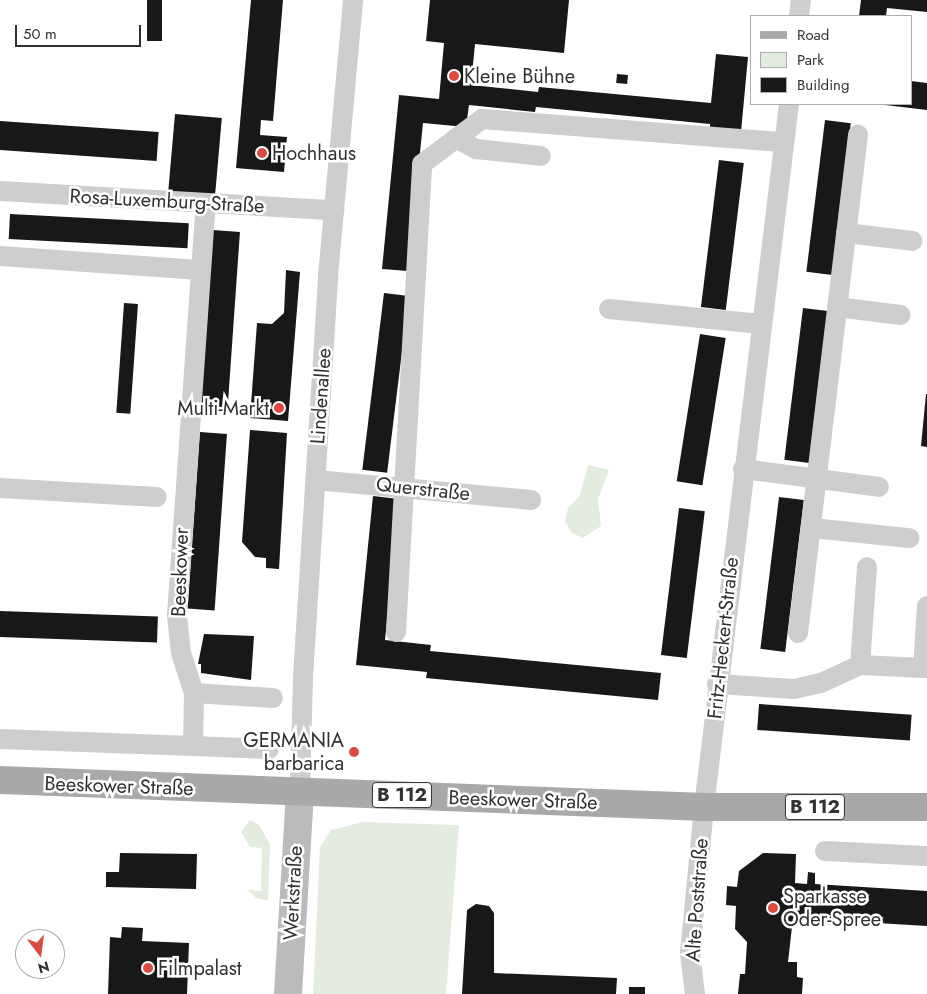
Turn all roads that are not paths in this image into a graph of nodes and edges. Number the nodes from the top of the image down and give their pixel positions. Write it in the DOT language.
graph roads {
  1 [pos="353,0"];
  2 [pos="801,0"];
  3 [pos="799,15"];
  4 [pos="789,105"];
  5 [pos="858,135"];
  6 [pos="456,138"];
  7 [pos="784,142"];
  8 [pos="541,156"];
  9 [pos="0,191"];
  10 [pos="206,203"];
  11 [pos="334,210"];
  12 [pos="846,233"];
  13 [pos="913,241"];
  14 [pos="0,256"];
  15 [pos="200,270"];
  16 [pos="837,308"];
  17 [pos="609,309"];
  18 [pos="900,315"];
  19 [pos="761,324"];
  20 [pos="743,469"];
  21 [pos="819,478"];
  22 [pos="316,480"];
  23 [pos="402,486"];
  24 [pos="879,487"];
  25 [pos="0,488"];
  26 [pos="157,496"];
  27 [pos="530,500"];
  28 [pos="812,528"];
  29 [pos="909,538"];
  30 [pos="867,567"];
  31 [pos="926,606"];
  32 [pos="396,632"];
  33 [pos="798,633"];
  34 [pos="860,665"];
  35 [pos="925,668"];
  36 [pos="717,684"];
  37 [pos="194,693"];
  38 [pos="273,698"];
  39 [pos="0,739"];
  40 [pos="193,746"];
  41 [pos="269,749"];
  42 [pos="0,780"];
  43 [pos="300,792"];
  44 [pos="704,807"];
  45 [pos="927,807"];
  46 [pos="825,850"];
  47 [pos="927,856"];
  48 [pos="288,994"];
  49 [pos="695,994"];
  1 -- 11 [label="street, Lindenallee"];
  2 -- 3 [label="street"];
  4 -- 7 [label="street, Fritz-Heckert-Straße"];
  5 -- 12 [label="street"];
  6 -- 7 [label="street"];
  6 -- 8 [label="street"];
  6 -- 23 [label="street"];
  7 -- 19 [label="street, Fritz-Heckert-Straße"];
  9 -- 10 [label="street, Rosa-Luxemburg-Straße"];
  10 -- 11 [label="street, Rosa-Luxemburg-Straße"];
  10 -- 15 [label="street, Beeskower"];
  11 -- 22 [label="street, Lindenallee"];
  12 -- 13 [label="street"];
  12 -- 16 [label="street"];
  14 -- 15 [label="street"];
  15 -- 37 [label="street, Beeskower"];
  16 -- 18 [label="street"];
  16 -- 21 [label="street"];
  17 -- 19 [label="street"];
  19 -- 20 [label="street, Fritz-Heckert-Straße"];
  20 -- 21 [label="street"];
  20 -- 36 [label="street, Fritz-Heckert-Straße"];
  21 -- 24 [label="street"];
  21 -- 28 [label="street"];
  22 -- 23 [label="street, Querstraße"];
  22 -- 43 [label="street, Lindenallee"];
  23 -- 27 [label="street, Querstraße"];
  23 -- 32 [label="street"];
  25 -- 26 [label="street"];
  28 -- 29 [label="street"];
  28 -- 33 [label="street"];
  30 -- 34 [label="street"];
  31 -- 35 [label="street"];
  34 -- 35 [label="street"];
  34 -- 36 [label="street"];
  36 -- 44 [label="street, Fritz-Heckert-Straße"];
  37 -- 38 [label="street"];
  37 -- 40 [label="street, Beeskower"];
  39 -- 40 [label="street"];
  40 -- 41 [label="street"];
  42 -- 43 [label="main road, Beeskower Straße / B 112"];
  43 -- 44 [label="main road, Beeskower Straße / B 112"];
  43 -- 48 [label="street, Werkstraße"];
  44 -- 45 [label="main road, Beeskower Straße / B 112"];
  44 -- 49 [label="street, Alte Poststraße"];
  46 -- 47 [label="street"];
}
